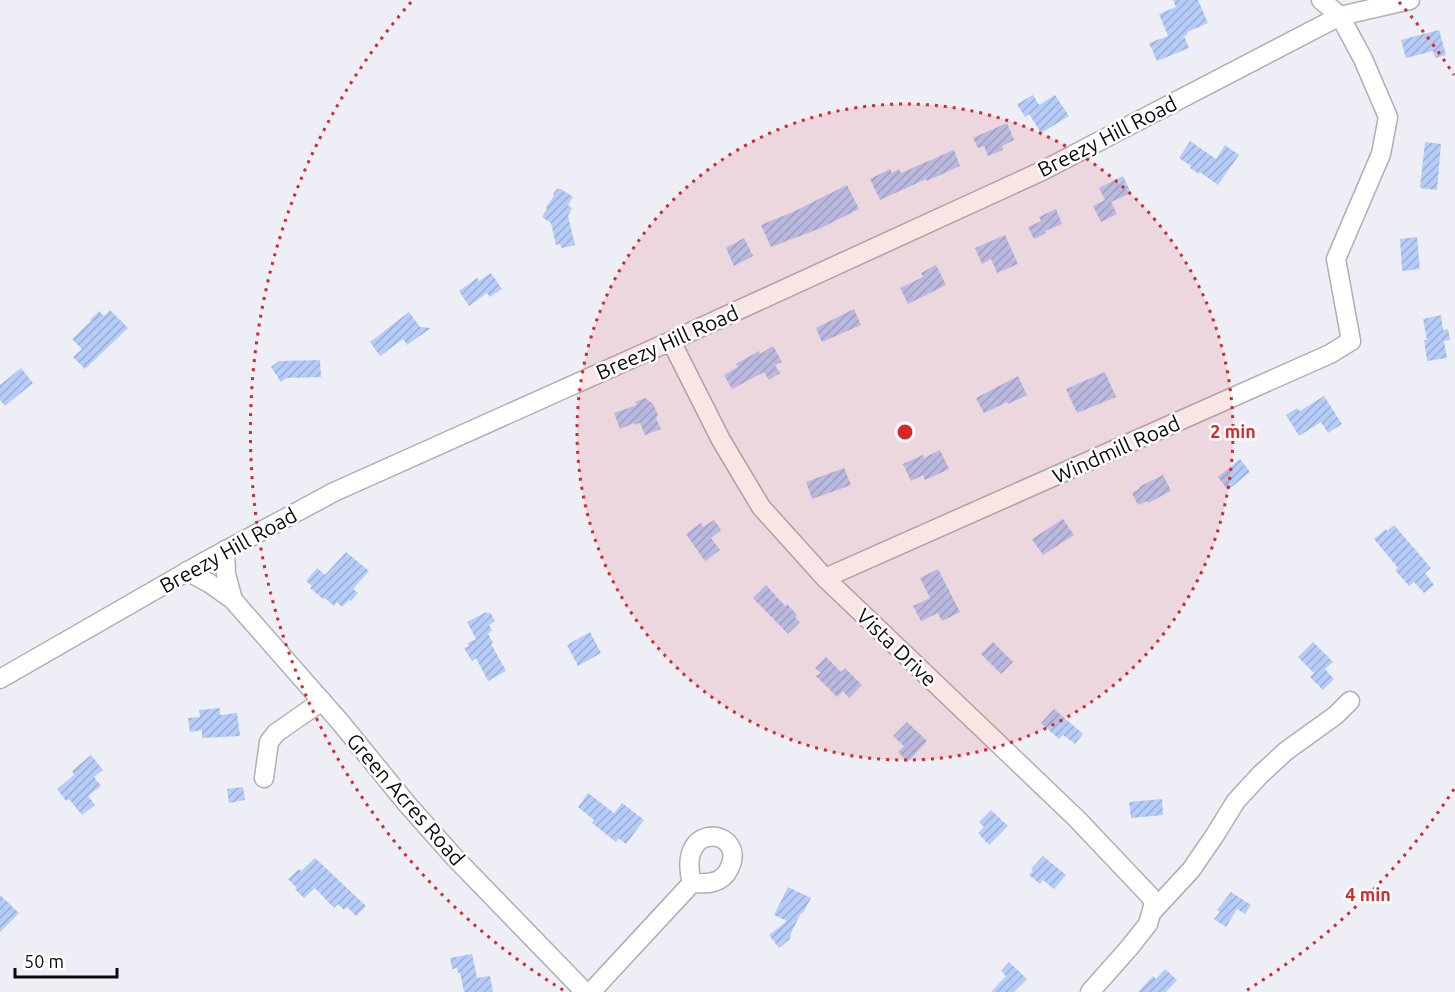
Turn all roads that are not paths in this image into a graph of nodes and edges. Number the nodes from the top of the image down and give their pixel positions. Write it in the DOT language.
graph roads {
  1 [pos="1321,0"];
  2 [pos="1410,0"];
  3 [pos="1340,16"];
  4 [pos="671,341"];
  5 [pos="225,550"];
  6 [pos="187,572"];
  7 [pos="825,578"];
  8 [pos="233,600"];
  9 [pos="0,679"];
  10 [pos="322,701"];
  11 [pos="1350,701"];
  12 [pos="264,778"];
  13 [pos="692,883"];
  14 [pos="1150,918"];
  15 [pos="585,992"];
  16 [pos="591,992"];
  17 [pos="1090,992"];
  1 -- 3 [label="street"];
  2 -- 3 [label="street, Breezy Hill Road"];
  3 -- 4 [label="street, Breezy Hill Road"];
  3 -- 7 [label="street, Windmill Road"];
  4 -- 5 [label="street, Breezy Hill Road"];
  4 -- 7 [label="street, Vista Drive"];
  5 -- 6 [label="street, Breezy Hill Road"];
  5 -- 8 [label="street, Green Acres Road"];
  6 -- 8 [label="street, Green Acres Road"];
  6 -- 9 [label="street, Breezy Hill Road"];
  7 -- 14 [label="street, Vista Drive"];
  8 -- 10 [label="street, Green Acres Road"];
  10 -- 12 [label="street"];
  10 -- 15 [label="street, Green Acres Road"];
  11 -- 14 [label="street"];
  13 -- 16 [label="street"];
  14 -- 17 [label="street"];
}
